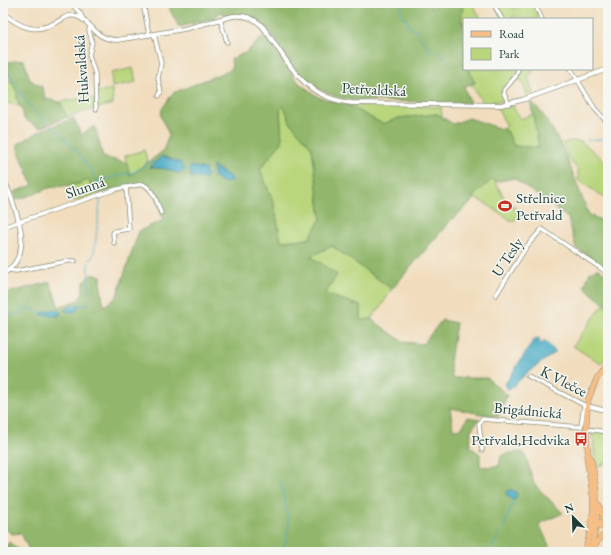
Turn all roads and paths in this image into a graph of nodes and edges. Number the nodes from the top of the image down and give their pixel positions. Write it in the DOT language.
graph roads {
  1 [pos="71,3"];
  2 [pos="143,3"];
  3 [pos="493,3"];
  4 [pos="534,3"];
  5 [pos="3,13"];
  6 [pos="501,18"];
  7 [pos="542,18"];
  8 [pos="83,19"];
  9 [pos="220,19"];
  10 [pos="90,27"];
  11 [pos="154,34"];
  12 [pos="149,35"];
  13 [pos="227,42"];
  14 [pos="608,69"];
  15 [pos="518,70"];
  16 [pos="572,70"];
  17 [pos="577,80"];
  18 [pos="159,96"];
  19 [pos="509,104"];
  20 [pos="96,109"];
  21 [pos="608,123"];
  22 [pos="3,176"];
  23 [pos="4,183"];
  24 [pos="126,187"];
  25 [pos="161,213"];
  26 [pos="18,222"];
  27 [pos="3,227"];
  28 [pos="114,243"];
  29 [pos="75,261"];
  30 [pos="8,270"];
  31 [pos="608,273"];
  32 [pos="3,274"];
  33 [pos="496,295"];
  34 [pos="608,362"];
  35 [pos="528,376"];
  36 [pos="586,406"];
  37 [pos="608,412"];
  38 [pos="586,429"];
  39 [pos="608,432"];
  40 [pos="482,450"];
  41 [pos="588,453"];
  42 [pos="597,500"];
  43 [pos="593,511"];
  44 [pos="596,523"];
  45 [pos="608,523"];
  46 [pos="591,528"];
  47 [pos="608,529"];
  48 [pos="608,533"];
  49 [pos="585,552"];
  50 [pos="590,552"];
  1 -- 8 [label="street"];
  2 -- 12 [label="street"];
  3 -- 6 [label="street"];
  4 -- 7 [label="street"];
  5 -- 8 [label="street"];
  8 -- 10 [label="street, Petřvaldská"];
  9 -- 11 [label="street, Petřvaldská"];
  9 -- 13 [label="street"];
  9 -- 19 [label="street, Petřvaldská"];
  10 -- 12 [label="street, Petřvaldská"];
  10 -- 20 [label="street, Hukvaldská"];
  11 -- 12 [label="street, Petřvaldská"];
  11 -- 18 [label="street"];
  14 -- 17 [label="street, Petřvaldská"];
  15 -- 19 [label="street"];
  16 -- 17 [label="street"];
  17 -- 19 [label="street, Petřvaldská"];
  17 -- 21 [label="street"];
  22 -- 23 [label="street"];
  23 -- 26 [label="street"];
  24 -- 25 [label="street, Slunná"];
  24 -- 26 [label="street, Slunná"];
  24 -- 28 [label="street"];
  26 -- 27 [label="street, Slunná"];
  26 -- 30 [label="street"];
  29 -- 30 [label="street"];
  30 -- 32 [label="street"];
  31 -- 33 [label="street, U Tesly"];
  34 -- 36 [label="main road"];
  35 -- 36 [label="street, K Vlečce"];
  36 -- 37 [label="street, K Vlečce"];
  36 -- 38 [label="main road"];
  36 -- 40 [label="street, Brigádnická"];
  38 -- 39 [label="street"];
  38 -- 41 [label="main road"];
  41 -- 42 [label="main road"];
  41 -- 43 [label="main road"];
  42 -- 44 [label="main road"];
  42 -- 45 [label="main road"];
  43 -- 44 [label="main road"];
  43 -- 46 [label="main road"];
  44 -- 45 [label="main road"];
  44 -- 46 [label="main road"];
  44 -- 47 [label="main road"];
  44 -- 50 [label="main road"];
  46 -- 49 [label="main road"];
  48 -- 50 [label="main road"];
}
